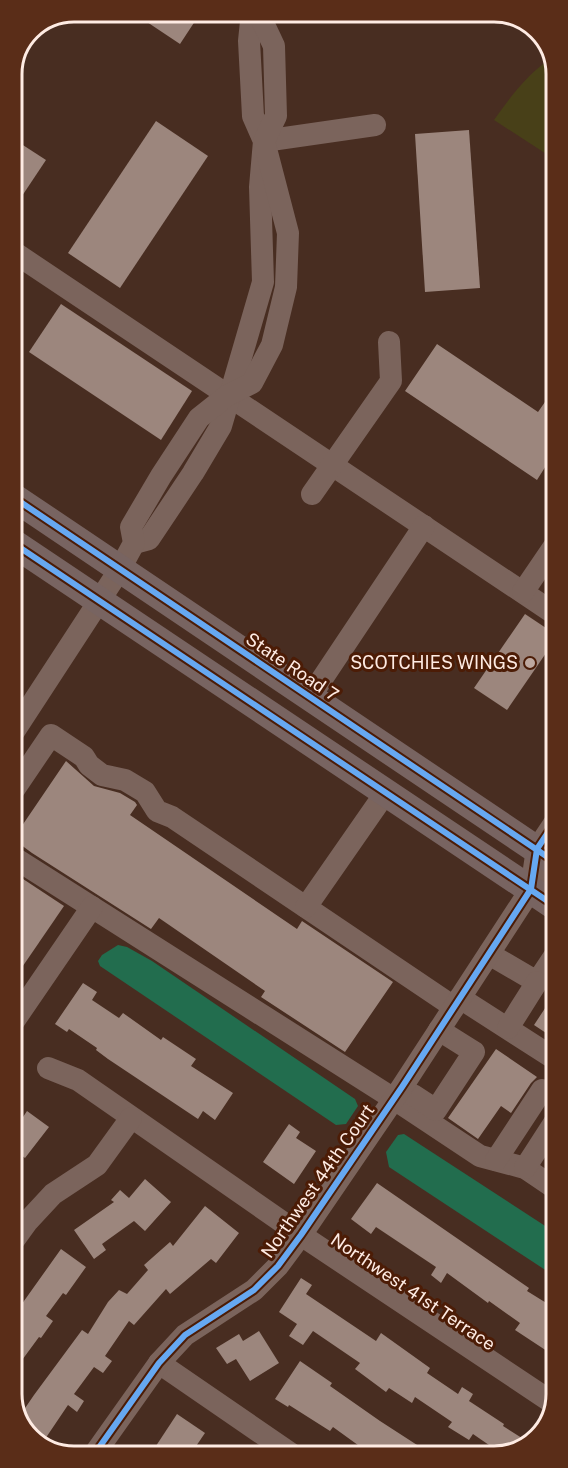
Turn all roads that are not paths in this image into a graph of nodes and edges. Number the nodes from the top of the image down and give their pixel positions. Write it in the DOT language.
graph roads {
  1 [pos="251,22"];
  2 [pos="263,22"];
  3 [pos="375,125"];
  4 [pos="264,141"];
  5 [pos="23,258"];
  6 [pos="389,342"];
  7 [pos="228,395"];
  8 [pos="332,464"];
  9 [pos="312,494"];
  10 [pos="23,504"];
  11 [pos="424,526"];
  12 [pos="23,549"];
  13 [pos="546,558"];
  14 [pos="120,569"];
  15 [pos="523,592"];
  16 [pos="101,601"];
  17 [pos="546,608"];
  18 [pos="310,697"];
  19 [pos="23,717"];
  20 [pos="23,728"];
  21 [pos="51,735"];
  22 [pos="22,777"];
  23 [pos="386,792"];
  24 [pos="546,855"];
  25 [pos="22,863"];
  26 [pos="543,883"];
  27 [pos="92,907"];
  28 [pos="306,907"];
  29 [pos="489,954"];
  30 [pos="546,968"];
  31 [pos="537,982"];
  32 [pos="457,1003"];
  33 [pos="22,1009"];
  34 [pos="508,1028"];
  35 [pos="439,1030"];
  36 [pos="546,1053"];
  37 [pos="48,1068"];
  38 [pos="542,1090"];
  39 [pos="398,1093"];
  40 [pos="131,1118"];
  41 [pos="546,1135"];
  42 [pos="496,1160"];
  43 [pos="525,1168"];
  44 [pos="546,1182"];
  45 [pos="22,1229"];
  46 [pos="301,1235"];
  47 [pos="159,1363"];
  48 [pos="545,1398"];
  49 [pos="101,1445"];
  50 [pos="279,1445"];
  1 -- 4 [label="street"];
  2 -- 4 [label="street"];
  3 -- 4 [label="street"];
  4 -- 7 [label="street"];
  5 -- 7 [label="street"];
  6 -- 8 [label="street"];
  7 -- 8 [label="street"];
  7 -- 14 [label="street"];
  8 -- 9 [label="street"];
  8 -- 11 [label="street"];
  10 -- 14 [label="main road, State Road 7"];
  11 -- 15 [label="street"];
  11 -- 18 [label="street"];
  12 -- 16 [label="main road"];
  13 -- 15 [label="street"];
  14 -- 16 [label="street"];
  14 -- 18 [label="main road, State Road 7"];
  15 -- 17 [label="street"];
  16 -- 19 [label="street"];
  16 -- 23 [label="main road"];
  18 -- 24 [label="main road, State Road 7"];
  20 -- 21 [label="street"];
  21 -- 22 [label="street"];
  21 -- 28 [label="street"];
  23 -- 26 [label="main road"];
  23 -- 28 [label="street"];
  24 -- 26 [label="street"];
  25 -- 27 [label="street"];
  26 -- 29 [label="street, Northwest 44th Court"];
  27 -- 33 [label="street"];
  27 -- 39 [label="street"];
  28 -- 32 [label="street"];
  29 -- 31 [label="street"];
  29 -- 32 [label="street, Northwest 44th Court"];
  30 -- 31 [label="street"];
  31 -- 34 [label="street"];
  32 -- 34 [label="street"];
  32 -- 35 [label="street, Northwest 44th Court"];
  34 -- 36 [label="street"];
  35 -- 39 [label="street, Northwest 44th Court"];
  35 -- 39 [label="street"];
  37 -- 40 [label="street, Northwest 41st Terrace"];
  38 -- 42 [label="street"];
  39 -- 42 [label="street"];
  39 -- 46 [label="street, Northwest 44th Court"];
  40 -- 45 [label="street"];
  40 -- 46 [label="street, Northwest 41st Terrace"];
  41 -- 43 [label="street"];
  42 -- 43 [label="street"];
  43 -- 44 [label="street"];
  46 -- 47 [label="street, Northwest 44th Court"];
  46 -- 48 [label="street, Northwest 41st Terrace"];
  47 -- 49 [label="street, Northwest 44th Court"];
  47 -- 50 [label="street"];
}
